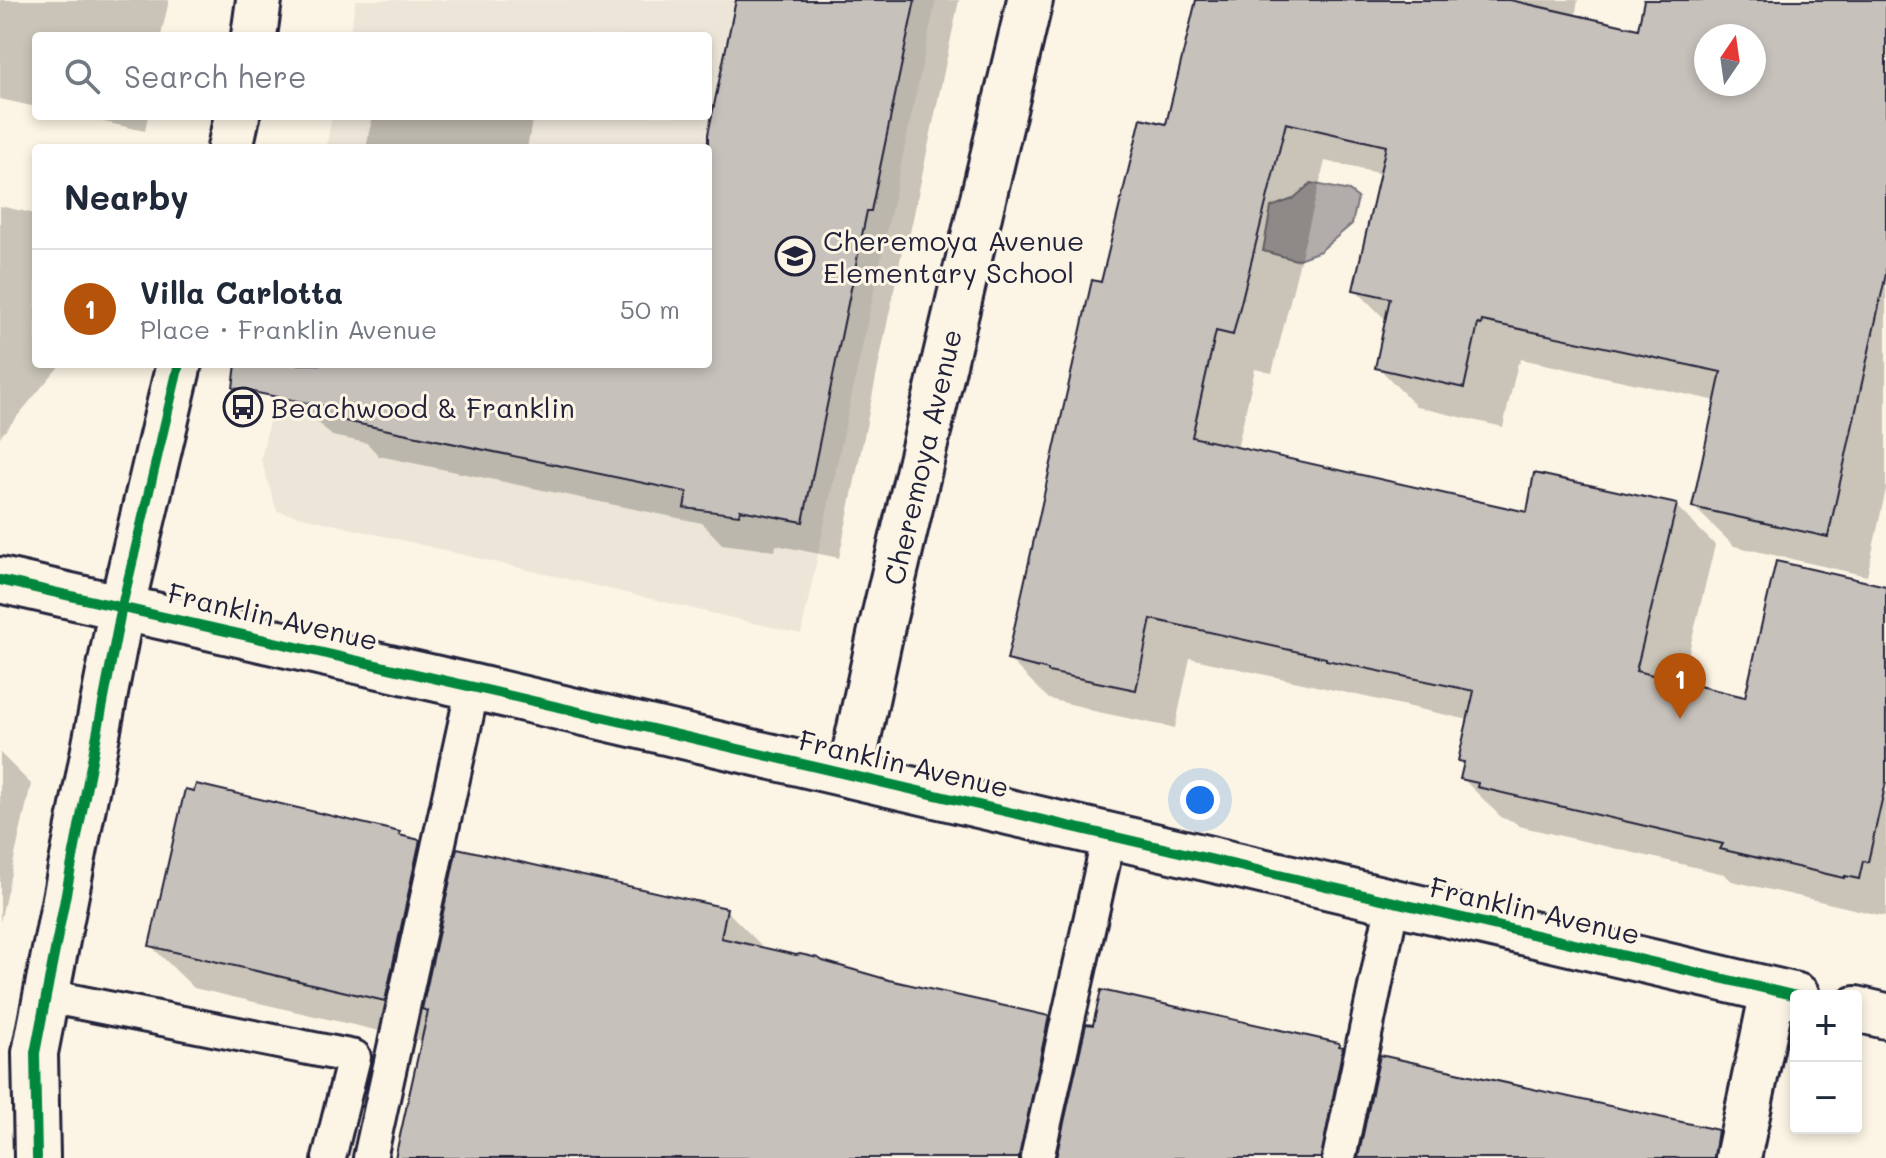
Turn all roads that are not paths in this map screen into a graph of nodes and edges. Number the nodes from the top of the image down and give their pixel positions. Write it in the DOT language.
graph roads {
  1 [pos="259,0"];
  2 [pos="1030,0"];
  3 [pos="255,32"];
  4 [pos="236,120"];
  5 [pos="231,144"];
  6 [pos="178,368"];
  7 [pos="0,580"];
  8 [pos="122,606"];
  9 [pos="473,687"];
  10 [pos="850,775"];
  11 [pos="1109,836"];
  12 [pos="1393,902"];
  13 [pos="1785,993"];
  14 [pos="47,996"];
  15 [pos="1862,1010"];
  16 [pos="1886,1016"];
  17 [pos="37,1158"];
  18 [pos="329,1158"];
  19 [pos="370,1158"];
  20 [pos="1037,1158"];
  21 [pos="1339,1158"];
  22 [pos="1738,1158"];
  1 -- 3 [label="street"];
  2 -- 10 [label="street, Cheremoya Avenue"];
  4 -- 5 [label="street"];
  6 -- 8 [label="street"];
  7 -- 8 [label="street, Franklin Avenue"];
  8 -- 9 [label="street, Franklin Avenue"];
  8 -- 14 [label="street"];
  9 -- 10 [label="street, Franklin Avenue"];
  9 -- 19 [label="lane"];
  10 -- 11 [label="street, Franklin Avenue"];
  11 -- 12 [label="street, Franklin Avenue"];
  11 -- 20 [label="lane"];
  12 -- 13 [label="street, Franklin Avenue"];
  12 -- 21 [label="lane"];
  13 -- 22 [label="street"];
  14 -- 17 [label="street"];
  14 -- 18 [label="lane"];
  15 -- 16 [label="street"];
}
